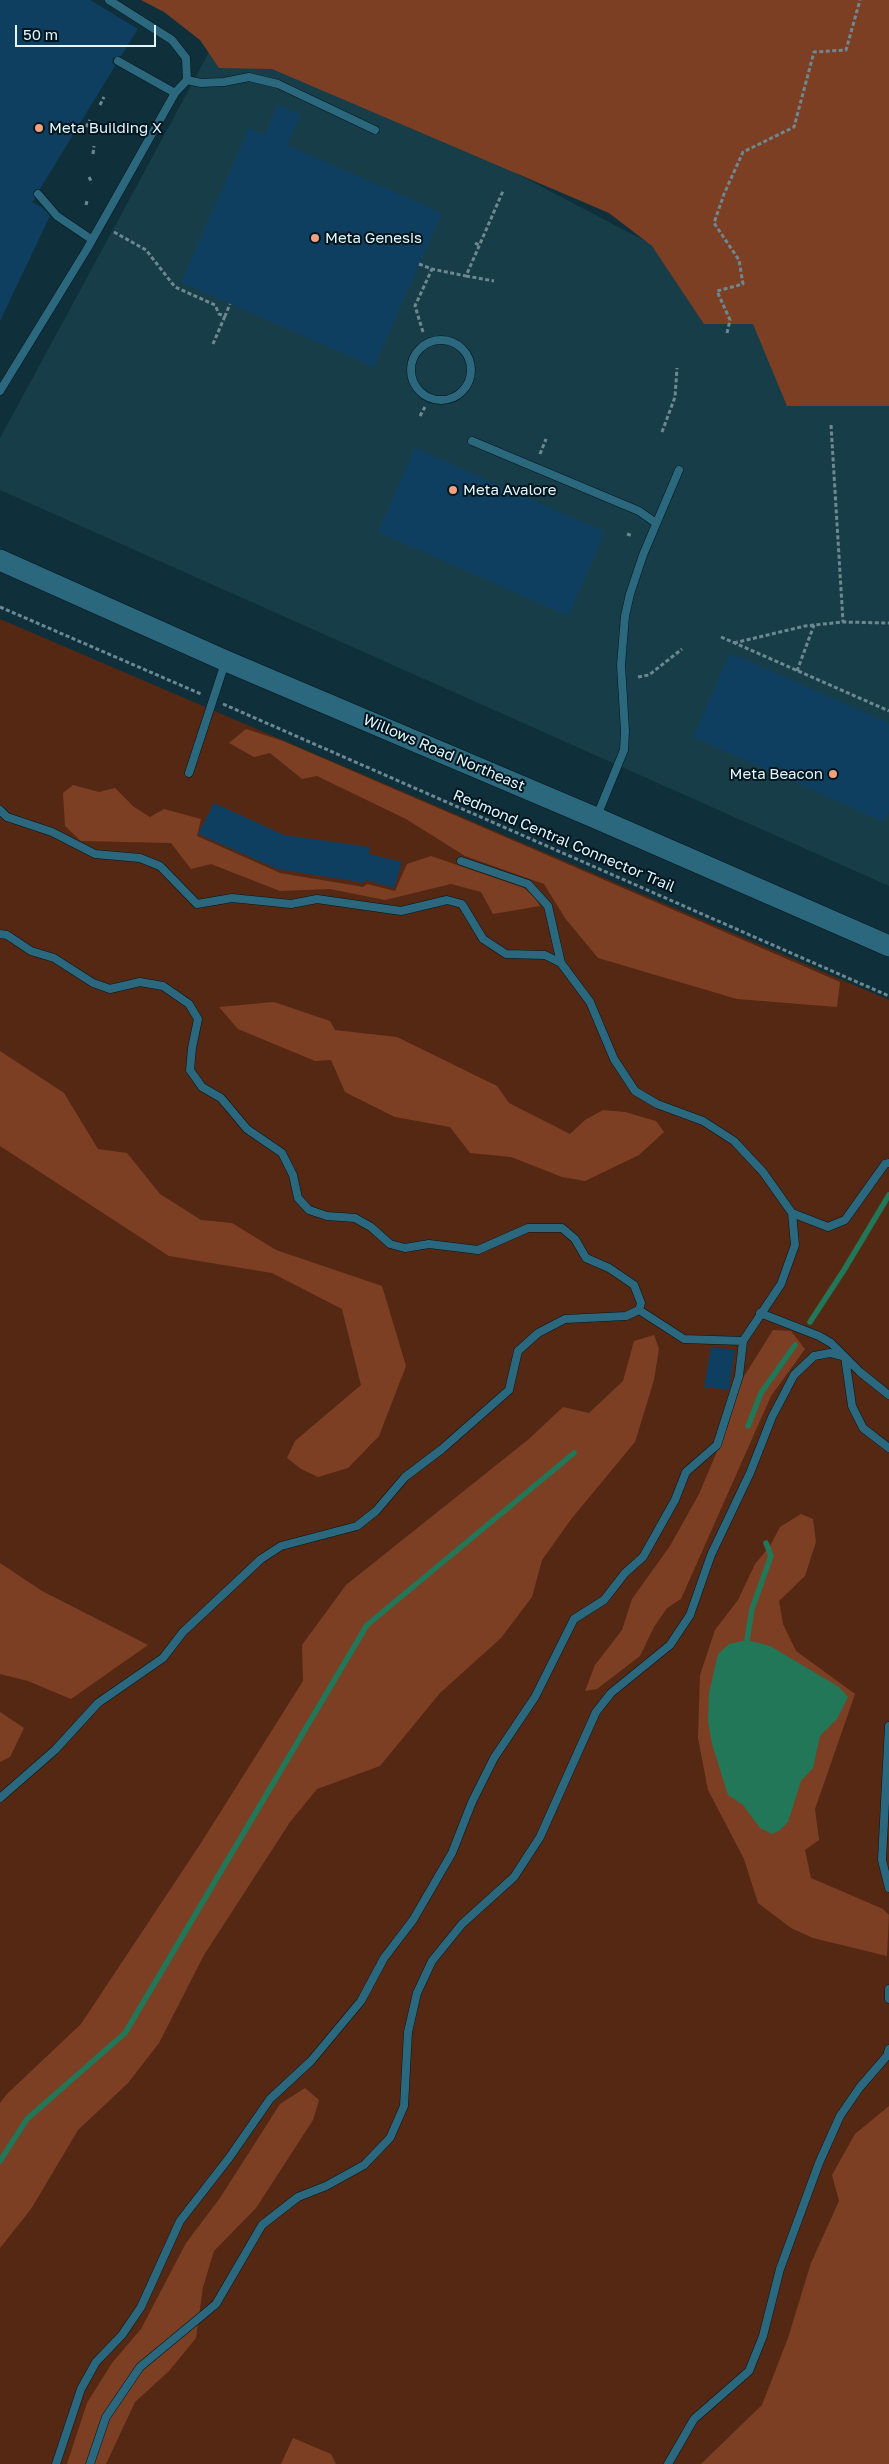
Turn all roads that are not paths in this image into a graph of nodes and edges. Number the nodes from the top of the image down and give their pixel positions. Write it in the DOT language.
graph roads {
  1 [pos="109,0"];
  2 [pos="118,61"];
  3 [pos="187,80"];
  4 [pos="175,93"];
  5 [pos="374,130"];
  6 [pos="38,194"];
  7 [pos="91,239"];
  8 [pos="413,359"];
  9 [pos="0,391"];
  10 [pos="472,442"];
  11 [pos="679,470"];
  12 [pos="656,524"];
  13 [pos="0,560"];
  14 [pos="226,661"];
  15 [pos="189,773"];
  16 [pos="0,810"];
  17 [pos="596,818"];
  18 [pos="461,861"];
  19 [pos="0,934"];
  20 [pos="889,946"];
  21 [pos="561,963"];
  22 [pos="889,1163"];
  23 [pos="792,1213"];
  24 [pos="639,1310"];
  25 [pos="760,1313"];
  26 [pos="743,1341"];
  27 [pos="844,1357"];
  28 [pos="889,1395"];
  29 [pos="889,1448"];
  30 [pos="889,1726"];
  31 [pos="888,1757"];
  32 [pos="0,1798"];
  33 [pos="889,1888"];
  34 [pos="889,1989"];
  35 [pos="889,1999"];
  36 [pos="889,2049"];
  37 [pos="56,2464"];
  38 [pos="90,2464"];
  39 [pos="668,2464"];
  1 -- 3 [label="lane"];
  2 -- 4 [label="lane"];
  3 -- 4 [label="lane"];
  3 -- 5 [label="lane"];
  4 -- 7 [label="lane"];
  6 -- 7 [label="lane"];
  7 -- 9 [label="lane"];
  8 -- 8 [label="lane"];
  10 -- 12 [label="lane"];
  11 -- 12 [label="lane"];
  12 -- 17 [label="lane"];
  13 -- 14 [label="main road, Willows Road Northeast"];
  14 -- 15 [label="lane"];
  14 -- 17 [label="main road, Willows Road Northeast"];
  16 -- 21 [label="lane"];
  17 -- 20 [label="main road, Willows Road Northeast"];
  18 -- 21 [label="lane"];
  19 -- 24 [label="lane"];
  21 -- 23 [label="lane"];
  22 -- 23 [label="lane"];
  23 -- 25 [label="lane"];
  24 -- 26 [label="lane"];
  24 -- 32 [label="lane"];
  25 -- 26 [label="lane"];
  25 -- 27 [label="lane"];
  26 -- 37 [label="lane"];
  27 -- 28 [label="lane"];
  27 -- 29 [label="lane"];
  27 -- 38 [label="lane"];
  30 -- 31 [label="lane"];
  31 -- 33 [label="lane"];
  34 -- 35 [label="lane"];
  36 -- 39 [label="lane"];
}
